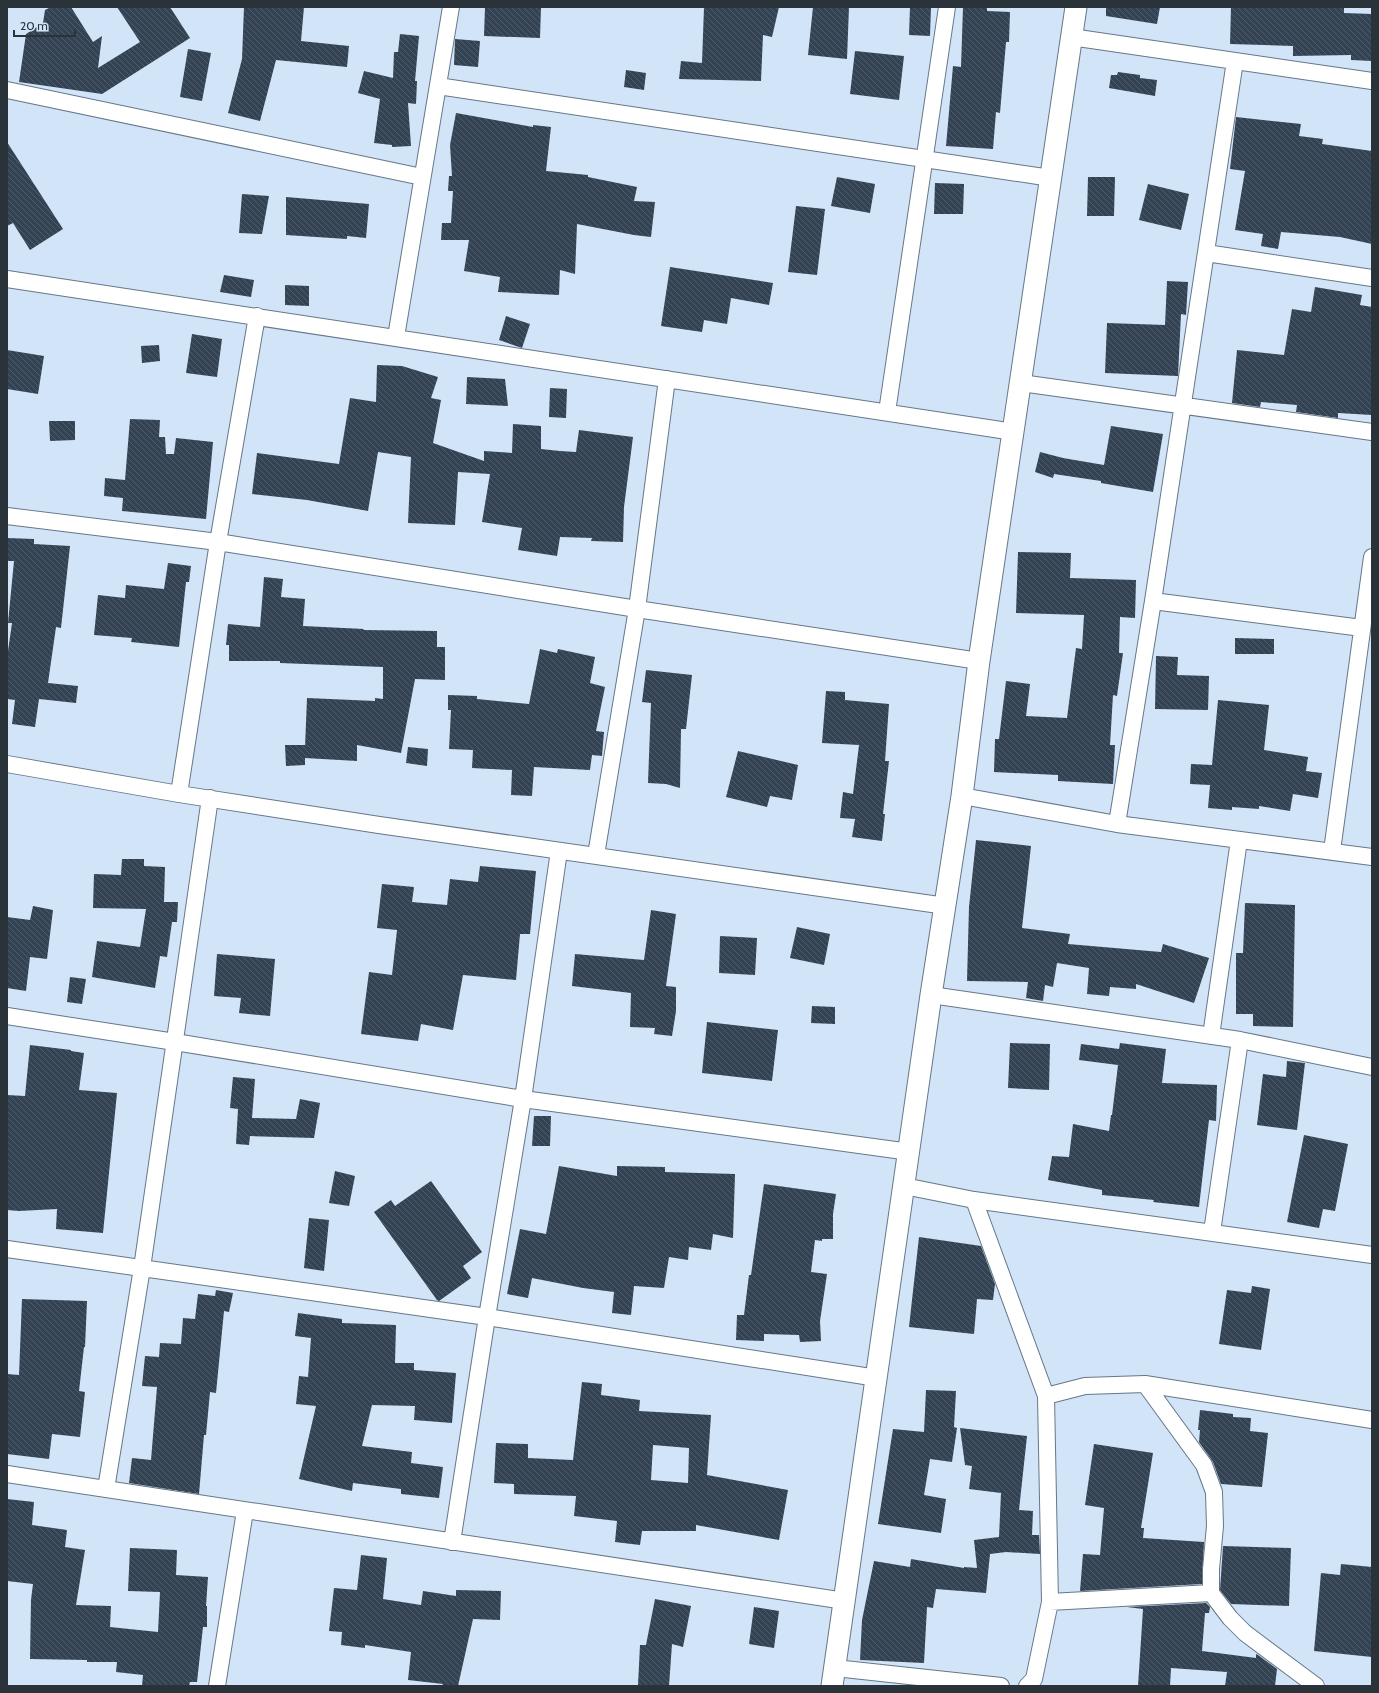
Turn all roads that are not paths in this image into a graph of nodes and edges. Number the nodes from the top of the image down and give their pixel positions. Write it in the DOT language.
graph roads {
  1 [pos="451,7"];
  2 [pos="947,7"];
  3 [pos="1076,7"];
  4 [pos="1071,36"];
  5 [pos="1234,61"];
  6 [pos="1372,81"];
  7 [pos="438,86"];
  8 [pos="7,90"];
  9 [pos="924,159"];
  10 [pos="422,177"];
  11 [pos="1051,178"];
  12 [pos="1206,253"];
  13 [pos="1372,278"];
  14 [pos="7,279"];
  15 [pos="257,316"];
  16 [pos="396,337"];
  17 [pos="667,379"];
  18 [pos="1021,383"];
  19 [pos="1183,405"];
  20 [pos="887,412"];
  21 [pos="1014,432"];
  22 [pos="1372,432"];
  23 [pos="7,516"];
  24 [pos="218,542"];
  25 [pos="1372,557"];
  26 [pos="1153,601"];
  27 [pos="637,609"];
  28 [pos="1362,628"];
  29 [pos="979,661"];
  30 [pos="7,764"];
  31 [pos="178,794"];
  32 [pos="962,796"];
  33 [pos="210,798"];
  34 [pos="1117,824"];
  35 [pos="1239,840"];
  36 [pos="559,852"];
  37 [pos="1332,852"];
  38 [pos="596,856"];
  39 [pos="1372,857"];
  40 [pos="946,906"];
  41 [pos="931,995"];
  42 [pos="7,1016"];
  43 [pos="1211,1036"];
  44 [pos="1240,1040"];
  45 [pos="175,1042"];
  46 [pos="1372,1068"];
  47 [pos="523,1099"];
  48 [pos="910,1152"];
  49 [pos="904,1186"];
  50 [pos="974,1200"];
  51 [pos="1212,1232"];
  52 [pos="7,1249"];
  53 [pos="1372,1255"];
  54 [pos="142,1268"];
  55 [pos="487,1317"];
  56 [pos="877,1378"];
  57 [pos="1145,1384"];
  58 [pos="1046,1396"];
  59 [pos="1372,1420"];
  60 [pos="7,1474"];
  61 [pos="106,1489"];
  62 [pos="245,1511"];
  63 [pos="452,1542"];
  64 [pos="1212,1593"];
  65 [pos="845,1601"];
  66 [pos="1050,1602"];
  67 [pos="834,1677"];
  68 [pos="217,1686"];
  69 [pos="1001,1686"];
  70 [pos="1027,1686"];
  71 [pos="1316,1686"];
  1 -- 7 [label="street"];
  2 -- 9 [label="street"];
  3 -- 4 [label="street"];
  4 -- 5 [label="street"];
  4 -- 11 [label="street"];
  5 -- 6 [label="street"];
  5 -- 12 [label="street"];
  7 -- 9 [label="street"];
  7 -- 10 [label="street"];
  8 -- 10 [label="street"];
  9 -- 11 [label="street"];
  9 -- 20 [label="street"];
  10 -- 16 [label="street"];
  11 -- 18 [label="street"];
  12 -- 13 [label="street"];
  12 -- 19 [label="street"];
  14 -- 15 [label="street"];
  15 -- 16 [label="street"];
  15 -- 24 [label="street"];
  16 -- 17 [label="street"];
  17 -- 20 [label="street"];
  17 -- 27 [label="street"];
  18 -- 19 [label="street"];
  18 -- 21 [label="street"];
  19 -- 22 [label="street"];
  19 -- 26 [label="street"];
  20 -- 21 [label="street"];
  21 -- 29 [label="street"];
  23 -- 24 [label="street"];
  24 -- 27 [label="street"];
  24 -- 31 [label="street"];
  25 -- 28 [label="street"];
  26 -- 28 [label="street"];
  26 -- 34 [label="street"];
  27 -- 29 [label="street"];
  27 -- 38 [label="street"];
  28 -- 37 [label="street"];
  29 -- 32 [label="street"];
  30 -- 31 [label="street"];
  31 -- 33 [label="street"];
  32 -- 34 [label="street"];
  32 -- 40 [label="street"];
  33 -- 36 [label="street"];
  33 -- 45 [label="street"];
  34 -- 35 [label="street"];
  35 -- 37 [label="street"];
  35 -- 43 [label="street"];
  36 -- 38 [label="street"];
  36 -- 47 [label="street"];
  37 -- 39 [label="street"];
  38 -- 40 [label="street"];
  40 -- 41 [label="street"];
  41 -- 43 [label="street"];
  41 -- 48 [label="street"];
  42 -- 45 [label="street"];
  43 -- 44 [label="street"];
  44 -- 46 [label="street"];
  44 -- 51 [label="street"];
  45 -- 47 [label="street"];
  45 -- 54 [label="street"];
  47 -- 48 [label="street"];
  47 -- 55 [label="street"];
  48 -- 49 [label="street"];
  49 -- 50 [label="street"];
  49 -- 56 [label="street"];
  50 -- 51 [label="street"];
  50 -- 58 [label="street"];
  51 -- 53 [label="street"];
  52 -- 54 [label="street"];
  54 -- 55 [label="street"];
  54 -- 61 [label="street"];
  55 -- 56 [label="street"];
  55 -- 63 [label="street"];
  56 -- 65 [label="street"];
  57 -- 58 [label="street"];
  57 -- 59 [label="street"];
  57 -- 64 [label="street"];
  58 -- 66 [label="street"];
  60 -- 61 [label="street"];
  61 -- 62 [label="street"];
  62 -- 63 [label="street"];
  62 -- 68 [label="street"];
  63 -- 65 [label="street"];
  64 -- 66 [label="street"];
  64 -- 71 [label="street"];
  65 -- 67 [label="street"];
  66 -- 70 [label="street"];
  67 -- 69 [label="street"];
}
